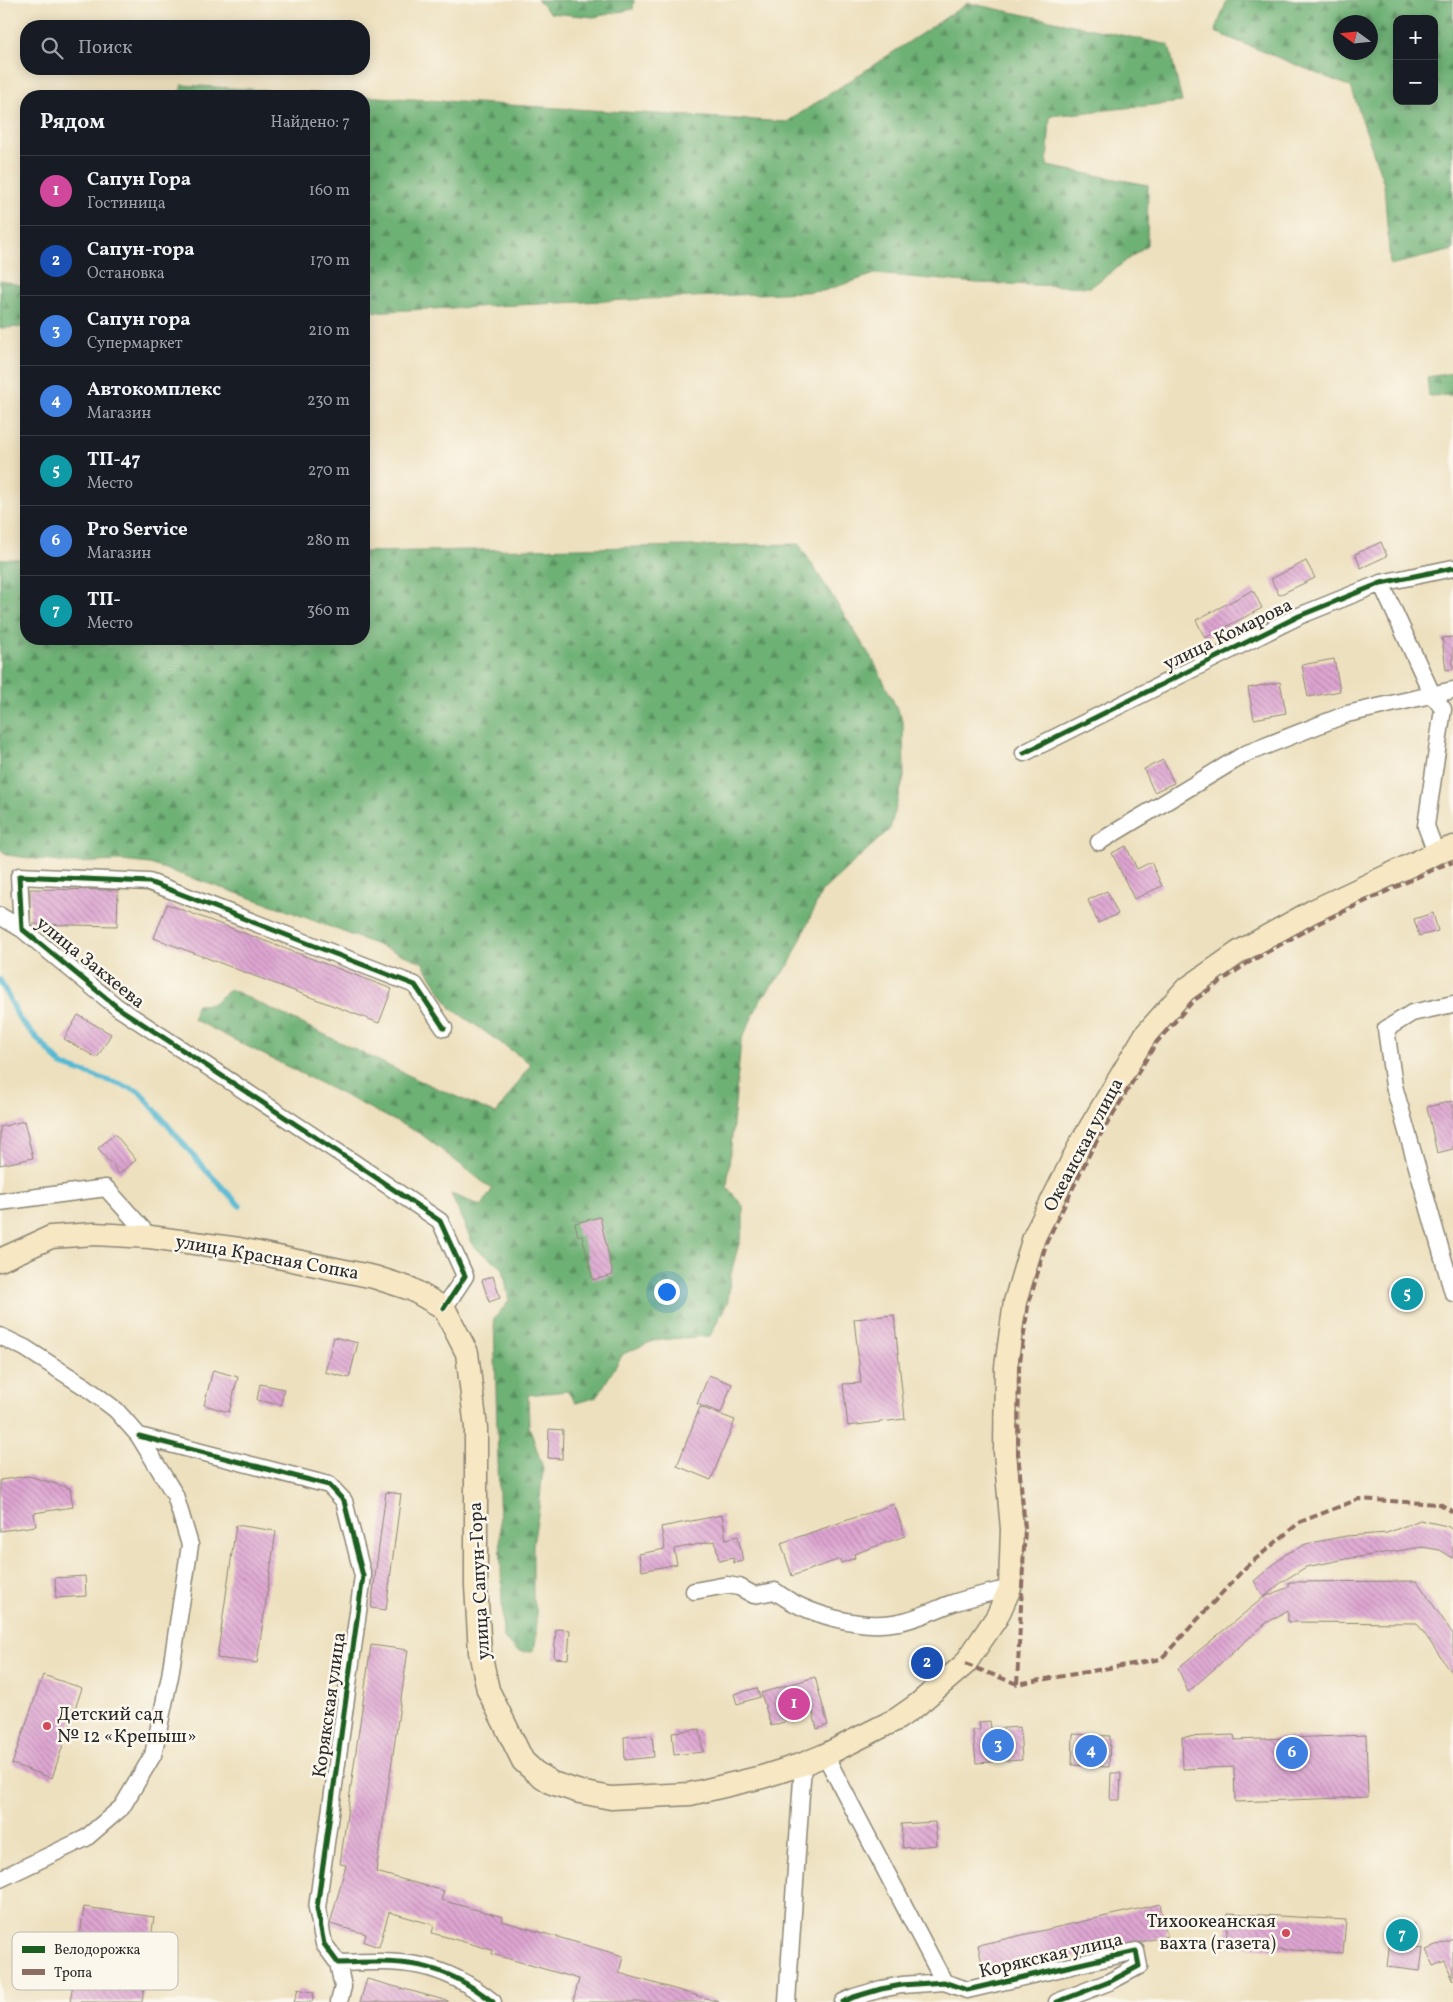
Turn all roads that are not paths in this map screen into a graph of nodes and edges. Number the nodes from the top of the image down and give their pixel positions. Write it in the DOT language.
graph roads {
  1 [pos="1453,568"];
  2 [pos="1381,583"];
  3 [pos="1453,690"];
  4 [pos="1432,694"];
  5 [pos="1024,754"];
  6 [pos="1099,842"];
  7 [pos="1445,850"];
  8 [pos="0,916"];
  9 [pos="22,929"];
  10 [pos="1453,1004"];
  11 [pos="444,1028"];
  12 [pos="0,1202"];
  13 [pos="150,1237"];
  14 [pos="0,1260"];
  15 [pos="1453,1293"];
  16 [pos="444,1308"];
  17 [pos="0,1336"];
  18 [pos="139,1436"];
  19 [pos="1010,1588"];
  20 [pos="694,1591"];
  21 [pos="997,1617"];
  22 [pos="825,1755"];
  23 [pos="803,1764"];
  24 [pos="0,1879"];
  25 [pos="338,1963"];
  26 [pos="944,1982"];
  27 [pos="339,2002"];
  28 [pos="493,2002"];
  29 [pos="787,2002"];
  30 [pos="843,2002"];
  31 [pos="1057,2002"];
  1 -- 2 [label="street, улица Комарова"];
  2 -- 4 [label="street"];
  2 -- 5 [label="street, улица Комарова"];
  3 -- 4 [label="street"];
  4 -- 6 [label="street"];
  4 -- 7 [label="street"];
  7 -- 19 [label="main road, Океанская улица"];
  8 -- 9 [label="street"];
  9 -- 11 [label="street, улица Закхеева"];
  9 -- 16 [label="street, улица Закхеева"];
  10 -- 15 [label="street"];
  12 -- 13 [label="street"];
  13 -- 14 [label="main road, улица Красная Сопка"];
  13 -- 16 [label="main road, улица Красная Сопка"];
  16 -- 23 [label="main road, улица Сапун-Гора"];
  17 -- 18 [label="street"];
  18 -- 24 [label="street"];
  18 -- 25 [label="street, Корякская улица"];
  19 -- 20 [label="street"];
  19 -- 21 [label="main road, Океанская улица"];
  21 -- 22 [label="main road, улица Сапун-Гора"];
  22 -- 23 [label="main road, улица Сапун-Гора"];
  22 -- 26 [label="street"];
  23 -- 29 [label="street"];
  25 -- 27 [label="street"];
  25 -- 28 [label="street"];
  26 -- 30 [label="street, Корякская улица"];
  26 -- 31 [label="street, Корякская улица"];
}
